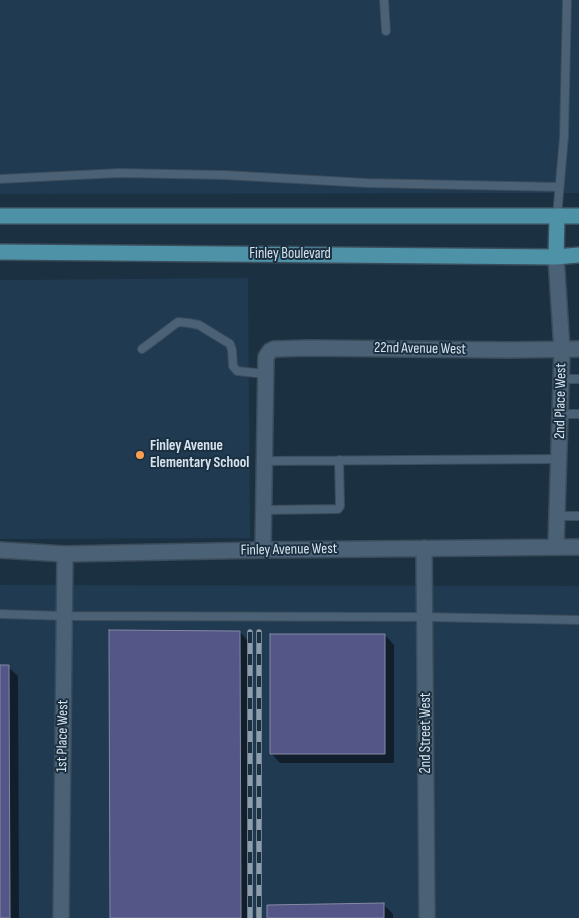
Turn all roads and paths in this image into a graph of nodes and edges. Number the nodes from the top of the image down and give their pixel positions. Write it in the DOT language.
graph roads {
  1 [pos="384,0"];
  2 [pos="567,0"];
  3 [pos="386,31"];
  4 [pos="0,179"];
  5 [pos="559,187"];
  6 [pos="0,216"];
  7 [pos="557,216"];
  8 [pos="579,216"];
  9 [pos="0,252"];
  10 [pos="579,255"];
  11 [pos="556,256"];
  12 [pos="142,349"];
  13 [pos="579,349"];
  14 [pos="562,350"];
  15 [pos="266,374"];
  16 [pos="561,378"];
  17 [pos="579,378"];
  18 [pos="560,414"];
  19 [pos="579,414"];
  20 [pos="559,459"];
  21 [pos="338,460"];
  22 [pos="264,461"];
  23 [pos="264,510"];
  24 [pos="557,516"];
  25 [pos="579,516"];
  26 [pos="556,546"];
  27 [pos="579,547"];
  28 [pos="424,548"];
  29 [pos="0,550"];
  30 [pos="263,550"];
  31 [pos="66,554"];
  32 [pos="0,614"];
  33 [pos="65,616"];
  34 [pos="425,617"];
  35 [pos="579,620"];
  36 [pos="61,918"];
  37 [pos="427,918"];
  1 -- 3 [label="lane"];
  2 -- 5 [label="lane"];
  4 -- 5 [label="lane"];
  5 -- 7 [label="lane"];
  6 -- 7 [label="main road"];
  7 -- 8 [label="main road"];
  7 -- 11 [label="main road"];
  9 -- 11 [label="main road, Finley Boulevard"];
  10 -- 11 [label="main road, Finley Boulevard"];
  11 -- 14 [label="street, 2nd Place West"];
  12 -- 15 [label="lane"];
  13 -- 14 [label="street, 22nd Avenue West"];
  14 -- 15 [label="street, 22nd Avenue West"];
  14 -- 16 [label="street, 2nd Place West"];
  15 -- 22 [label="street"];
  16 -- 17 [label="lane"];
  16 -- 18 [label="street, 2nd Place West"];
  18 -- 19 [label="lane"];
  18 -- 20 [label="street, 2nd Place West"];
  20 -- 21 [label="lane"];
  20 -- 24 [label="street, 2nd Place West"];
  21 -- 22 [label="lane"];
  21 -- 23 [label="lane"];
  22 -- 23 [label="street"];
  23 -- 30 [label="street"];
  24 -- 25 [label="lane"];
  24 -- 26 [label="street, 2nd Place West"];
  26 -- 27 [label="street, Finley Avenue West"];
  26 -- 28 [label="street, Finley Avenue West"];
  28 -- 30 [label="street, Finley Avenue West"];
  28 -- 34 [label="street, 2nd Street West"];
  29 -- 31 [label="street, Finley Avenue West"];
  30 -- 31 [label="street, Finley Avenue West"];
  31 -- 33 [label="street, 1st Place West"];
  32 -- 33 [label="lane"];
  33 -- 34 [label="lane"];
  33 -- 36 [label="street, 1st Place West"];
  34 -- 35 [label="lane"];
  34 -- 37 [label="street, 2nd Street West"];
}
